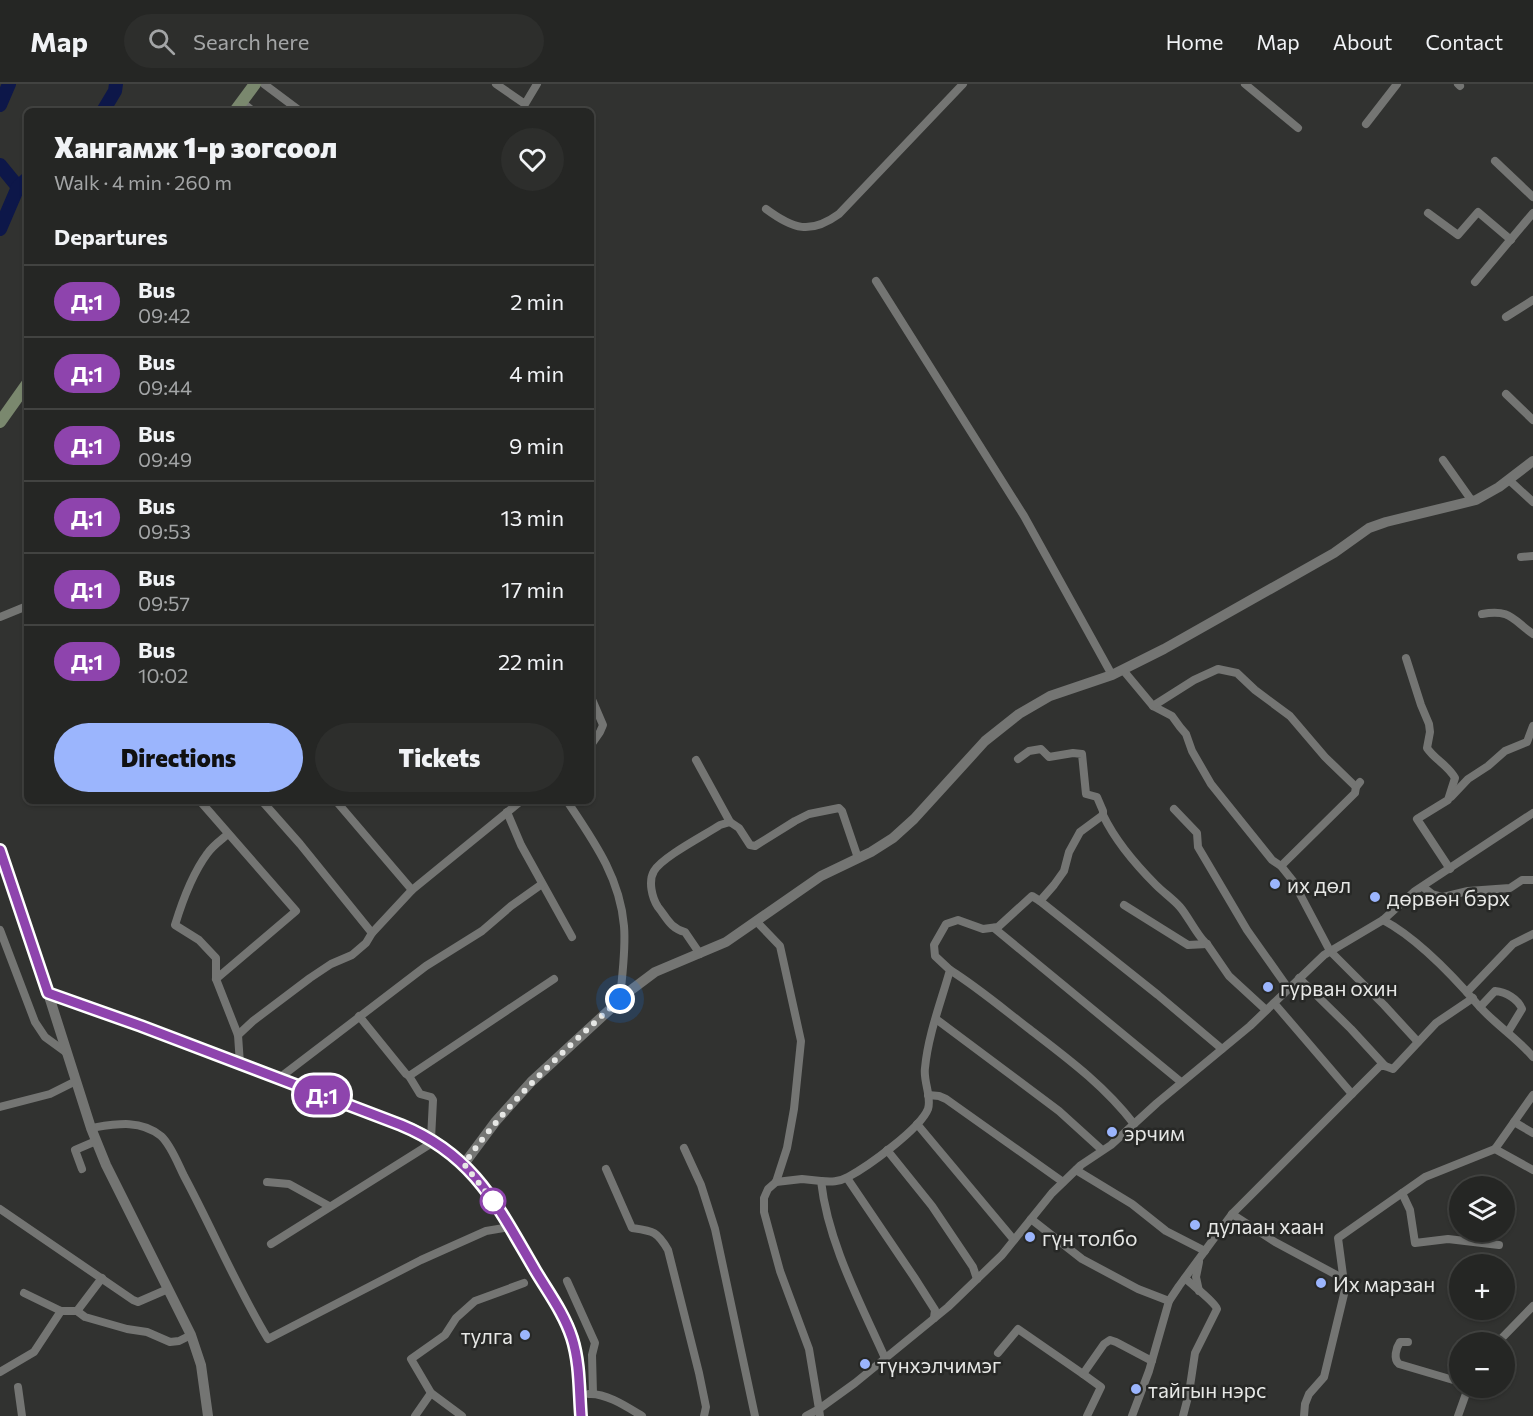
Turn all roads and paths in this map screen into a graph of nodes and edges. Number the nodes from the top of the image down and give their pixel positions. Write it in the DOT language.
graph roads {
  1 [pos="255,84"];
  2 [pos="264,84"];
  3 [pos="496,84"];
  4 [pos="537,84"];
  5 [pos="963,84"];
  6 [pos="1245,84"];
  7 [pos="1397,84"];
  8 [pos="239,107"];
  9 [pos="296,108"];
  10 [pos="1366,124"];
  11 [pos="1298,128"];
  12 [pos="1495,161"];
  13 [pos="1533,197"];
  14 [pos="766,209"];
  15 [pos="1428,213"];
  16 [pos="1533,213"];
  17 [pos="1511,240"];
  18 [pos="876,281"];
  19 [pos="1475,282"];
  20 [pos="1533,300"];
  21 [pos="1506,317"];
  22 [pos="24,388"];
  23 [pos="1506,394"];
  24 [pos="1533,420"];
  25 [pos="0,422"];
  26 [pos="1443,460"];
  27 [pos="1533,461"];
  28 [pos="1509,480"];
  29 [pos="1472,501"];
  30 [pos="1533,502"];
  31 [pos="1521,556"];
  32 [pos="1533,556"];
  33 [pos="24,607"];
  34 [pos="1482,614"];
  35 [pos="0,617"];
  36 [pos="1533,634"];
  37 [pos="1406,658"];
  38 [pos="1123,670"];
  39 [pos="1112,675"];
  40 [pos="594,704"];
  41 [pos="1153,706"];
  42 [pos="1533,726"];
  43 [pos="594,740"];
  44 [pos="1018,759"];
  45 [pos="696,760"];
  46 [pos="1448,800"];
  47 [pos="203,804"];
  48 [pos="265,804"];
  49 [pos="339,804"];
  50 [pos="517,804"];
  51 [pos="569,804"];
  52 [pos="1174,809"];
  53 [pos="507,812"];
  54 [pos="1533,813"];
  55 [pos="1103,816"];
  56 [pos="730,822"];
  57 [pos="228,834"];
  58 [pos="0,850"];
  59 [pos="858,858"];
  60 [pos="1281,866"];
  61 [pos="1450,869"];
  62 [pos="1533,880"];
  63 [pos="542,885"];
  64 [pos="1423,887"];
  65 [pos="412,890"];
  66 [pos="1040,901"];
  67 [pos="1124,905"];
  68 [pos="1383,920"];
  69 [pos="757,922"];
  70 [pos="994,928"];
  71 [pos="0,930"];
  72 [pos="372,933"];
  73 [pos="1533,934"];
  74 [pos="572,937"];
  75 [pos="1207,944"];
  76 [pos="1330,951"];
  77 [pos="700,954"];
  78 [pos="950,970"];
  79 [pos="1299,978"];
  80 [pos="216,979"];
  81 [pos="554,980"];
  82 [pos="1288,988"];
  83 [pos="48,993"];
  84 [pos="1470,995"];
  85 [pos="620,999"];
  86 [pos="1274,1003"];
  87 [pos="1480,1007"];
  88 [pos="1266,1010"];
  89 [pos="359,1016"];
  90 [pos="936,1019"];
  91 [pos="1508,1032"];
  92 [pos="238,1035"];
  93 [pos="1418,1042"];
  94 [pos="1222,1049"];
  95 [pos="67,1053"];
  96 [pos="1533,1057"];
  97 [pos="240,1064"];
  98 [pos="1385,1066"];
  99 [pos="409,1076"];
  100 [pos="278,1078"];
  101 [pos="76,1081"];
  102 [pos="1181,1082"];
  103 [pos="1352,1094"];
  104 [pos="928,1095"];
  105 [pos="1533,1095"];
  106 [pos="0,1107"];
  107 [pos="1514,1122"];
  108 [pos="917,1124"];
  109 [pos="1134,1124"];
  110 [pos="91,1128"];
  111 [pos="1533,1132"];
  112 [pos="433,1140"];
  113 [pos="96,1141"];
  114 [pos="684,1148"];
  115 [pos="1496,1149"];
  116 [pos="887,1150"];
  117 [pos="1102,1150"];
  118 [pos="464,1164"];
  119 [pos="82,1169"];
  120 [pos="606,1169"];
  121 [pos="1076,1170"];
  122 [pos="1533,1170"];
  123 [pos="847,1178"];
  124 [pos="821,1181"];
  125 [pos="267,1182"];
  126 [pos="776,1182"];
  127 [pos="1063,1182"];
  128 [pos="1402,1193"];
  129 [pos="329,1206"];
  130 [pos="0,1209"];
  131 [pos="1232,1214"];
  132 [pos="1031,1219"];
  133 [pos="510,1227"];
  134 [pos="1014,1240"];
  135 [pos="271,1244"];
  136 [pos="1499,1245"];
  137 [pos="1202,1255"];
  138 [pos="102,1278"];
  139 [pos="1185,1278"];
  140 [pos="977,1279"];
  141 [pos="1344,1279"];
  142 [pos="567,1281"];
  143 [pos="524,1283"];
  144 [pos="168,1289"];
  145 [pos="24,1293"];
  146 [pos="1200,1293"];
  147 [pos="1169,1301"];
  148 [pos="1533,1306"];
  149 [pos="61,1311"];
  150 [pos="77,1311"];
  151 [pos="934,1318"];
  152 [pos="1508,1332"];
  153 [pos="191,1335"];
  154 [pos="1408,1342"];
  155 [pos="998,1353"];
  156 [pos="885,1358"];
  157 [pos="1152,1361"];
  158 [pos="0,1372"];
  159 [pos="1083,1374"];
  160 [pos="1449,1379"];
  161 [pos="18,1387"];
  162 [pos="431,1393"];
  163 [pos="593,1394"];
  164 [pos="580,1396"];
  165 [pos="1464,1398"];
  166 [pos="820,1412"];
  167 [pos="22,1416"];
  168 [pos="208,1416"];
  169 [pos="415,1416"];
  170 [pos="462,1416"];
  171 [pos="582,1416"];
  172 [pos="642,1416"];
  173 [pos="704,1416"];
  174 [pos="755,1416"];
  175 [pos="806,1416"];
  176 [pos="1087,1416"];
  177 [pos="1132,1416"];
  178 [pos="1183,1416"];
  179 [pos="1304,1416"];
  180 [pos="1458,1416"];
  1 -- 8 [label="main road"];
  2 -- 9 [label="street"];
  3 -- 4 [label="street"];
  5 -- 14 [label="street"];
  6 -- 11 [label="street"];
  7 -- 10 [label="street"];
  12 -- 13 [label="street"];
  15 -- 17 [label="street"];
  16 -- 17 [label="street"];
  17 -- 19 [label="street"];
  18 -- 39 [label="street"];
  20 -- 21 [label="street"];
  22 -- 25 [label="main road"];
  23 -- 24 [label="street"];
  26 -- 29 [label="street"];
  27 -- 28 [label="street"];
  28 -- 29 [label="street"];
  28 -- 30 [label="street"];
  29 -- 38 [label="street"];
  31 -- 32 [label="street"];
  33 -- 35 [label="street"];
  34 -- 36 [label="street"];
  37 -- 46 [label="street"];
  38 -- 39 [label="street"];
  38 -- 41 [label="street"];
  39 -- 59 [label="street"];
  40 -- 43 [label="street"];
  41 -- 60 [label="street"];
  41 -- 60 [label="street"];
  42 -- 46 [label="street"];
  44 -- 55 [label="street"];
  45 -- 56 [label="street"];
  46 -- 61 [label="street"];
  47 -- 57 [label="street"];
  48 -- 72 [label="street"];
  49 -- 65 [label="street"];
  50 -- 53 [label="street"];
  51 -- 85 [label="street"];
  52 -- 82 [label="street"];
  53 -- 63 [label="street"];
  53 -- 65 [label="street"];
  54 -- 61 [label="street"];
  55 -- 66 [label="street"];
  55 -- 75 [label="street"];
  56 -- 59 [label="street"];
  56 -- 77 [label="street"];
  57 -- 80 [label="street"];
  57 -- 80 [label="street"];
  58 -- 83 [label="main road"];
  59 -- 69 [label="street"];
  60 -- 76 [label="street"];
  61 -- 64 [label="street"];
  62 -- 64 [label="street"];
  63 -- 74 [label="street"];
  63 -- 89 [label="street"];
  64 -- 68 [label="street"];
  65 -- 72 [label="street"];
  66 -- 70 [label="street"];
  66 -- 94 [label="street"];
  67 -- 75 [label="street"];
  68 -- 76 [label="street"];
  68 -- 84 [label="street"];
  69 -- 77 [label="street"];
  69 -- 126 [label="street"];
  70 -- 78 [label="street"];
  70 -- 102 [label="street"];
  71 -- 95 [label="street"];
  72 -- 92 [label="street"];
  73 -- 84 [label="street"];
  75 -- 88 [label="street"];
  76 -- 79 [label="street"];
  76 -- 93 [label="street"];
  77 -- 85 [label="street"];
  78 -- 90 [label="street"];
  78 -- 109 [label="street"];
  79 -- 82 [label="street"];
  79 -- 98 [label="street"];
  80 -- 92 [label="street"];
  81 -- 99 [label="street"];
  82 -- 86 [label="street"];
  83 -- 95 [label="street"];
  83 -- 97 [label="main road"];
  84 -- 87 [label="street"];
  84 -- 93 [label="street"];
  85 -- 118 [label="street"];
  86 -- 88 [label="street"];
  86 -- 103 [label="street"];
  87 -- 91 [label="street"];
  87 -- 91 [label="street"];
  88 -- 94 [label="street"];
  89 -- 99 [label="street"];
  89 -- 100 [label="street"];
  90 -- 104 [label="street"];
  90 -- 117 [label="street"];
  91 -- 96 [label="street"];
  92 -- 97 [label="street"];
  93 -- 98 [label="street"];
  94 -- 102 [label="street"];
  95 -- 101 [label="street"];
  97 -- 100 [label="main road"];
  98 -- 103 [label="street"];
  99 -- 112 [label="street"];
  100 -- 112 [label="main road"];
  101 -- 106 [label="street"];
  101 -- 110 [label="street"];
  102 -- 109 [label="street"];
  103 -- 131 [label="street"];
  104 -- 108 [label="street"];
  104 -- 127 [label="street"];
  105 -- 107 [label="street"];
  107 -- 111 [label="street"];
  107 -- 115 [label="street"];
  108 -- 116 [label="street"];
  108 -- 134 [label="street"];
  109 -- 117 [label="street"];
  110 -- 113 [label="street"];
  110 -- 133 [label="street"];
  112 -- 118 [label="main road"];
  112 -- 129 [label="street"];
  113 -- 119 [label="street"];
  113 -- 144 [label="street"];
  114 -- 174 [label="street"];
  115 -- 122 [label="street"];
  115 -- 128 [label="street"];
  116 -- 123 [label="street"];
  116 -- 140 [label="street"];
  117 -- 121 [label="street"];
  118 -- 133 [label="main road"];
  120 -- 173 [label="street"];
  121 -- 127 [label="street"];
  121 -- 137 [label="street"];
  123 -- 124 [label="street"];
  123 -- 151 [label="street"];
  124 -- 126 [label="street"];
  124 -- 156 [label="street"];
  125 -- 129 [label="street"];
  126 -- 166 [label="street"];
  127 -- 132 [label="street"];
  128 -- 136 [label="street"];
  128 -- 141 [label="street"];
  129 -- 135 [label="street"];
  130 -- 138 [label="street"];
  131 -- 137 [label="street"];
  131 -- 141 [label="street"];
  132 -- 134 [label="street"];
  132 -- 147 [label="street"];
  133 -- 164 [label="main road"];
  134 -- 140 [label="street"];
  137 -- 139 [label="street"];
  137 -- 146 [label="street"];
  138 -- 144 [label="street"];
  138 -- 150 [label="street"];
  139 -- 146 [label="street"];
  139 -- 147 [label="street"];
  140 -- 151 [label="street"];
  141 -- 179 [label="street"];
  142 -- 163 [label="street"];
  143 -- 162 [label="street"];
  144 -- 153 [label="street"];
  145 -- 149 [label="street"];
  146 -- 178 [label="street"];
  147 -- 157 [label="street"];
  148 -- 152 [label="street"];
  149 -- 150 [label="street"];
  149 -- 158 [label="street"];
  150 -- 153 [label="street"];
  151 -- 156 [label="street"];
  153 -- 168 [label="street"];
  154 -- 160 [label="street"];
  155 -- 159 [label="street"];
  156 -- 166 [label="street"];
  157 -- 159 [label="street"];
  157 -- 177 [label="street"];
  159 -- 176 [label="street"];
  161 -- 167 [label="street"];
  162 -- 169 [label="street"];
  162 -- 170 [label="street"];
  163 -- 164 [label="street"];
  163 -- 172 [label="street"];
  164 -- 171 [label="main road"];
  165 -- 180 [label="street"];
  166 -- 175 [label="street"];
}
